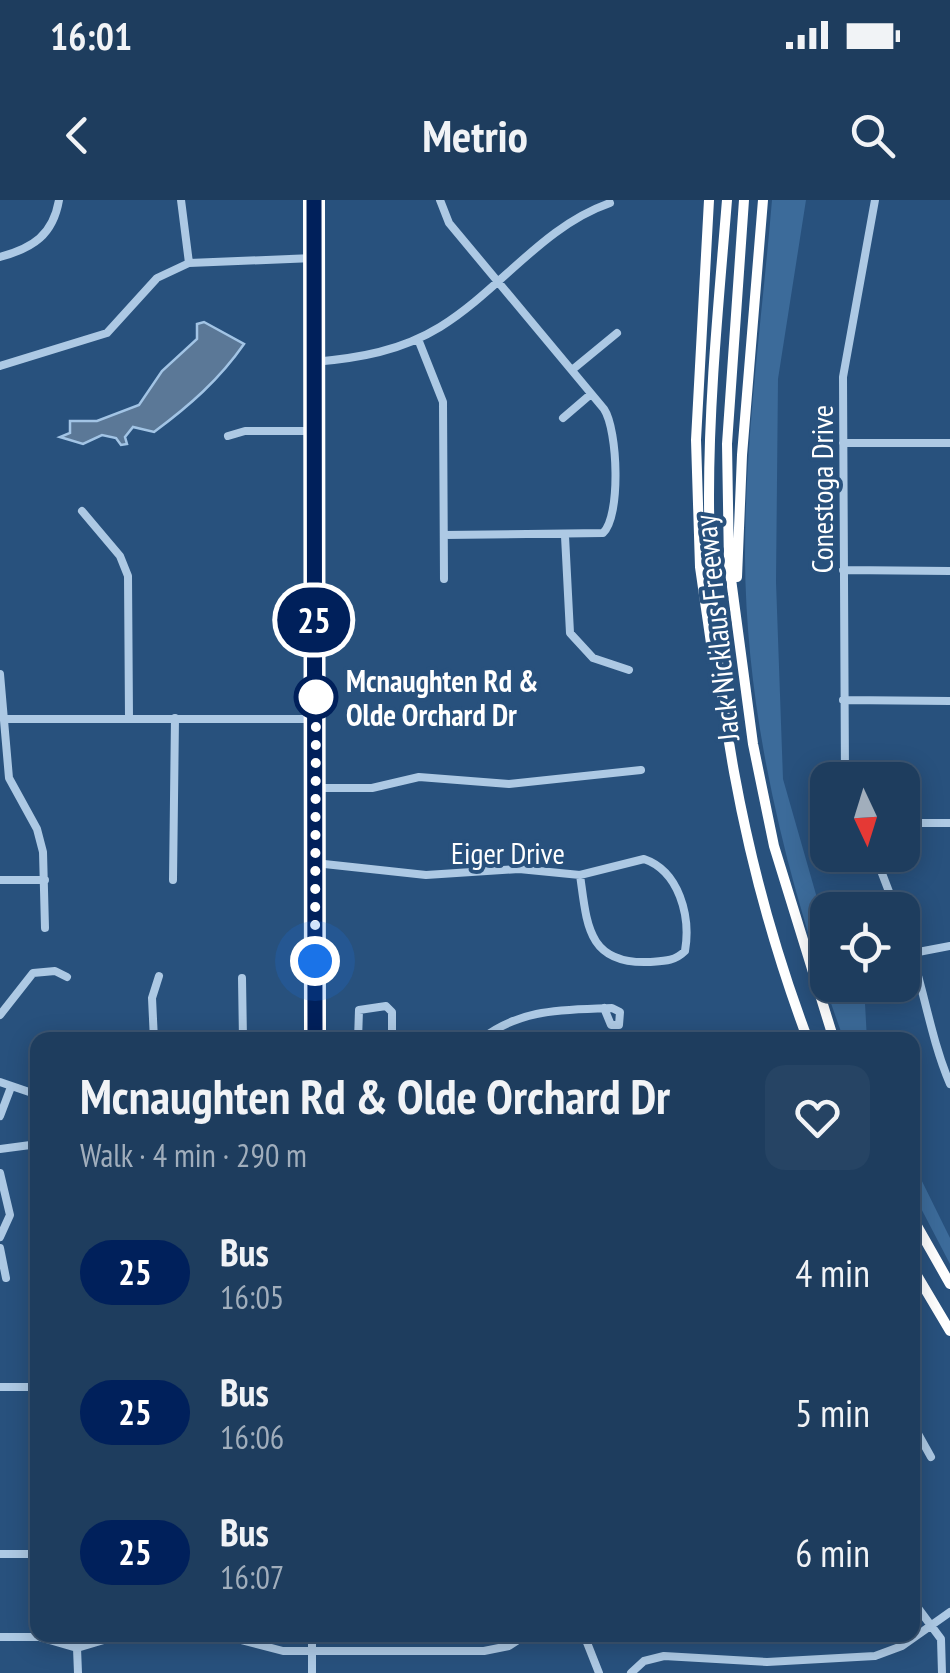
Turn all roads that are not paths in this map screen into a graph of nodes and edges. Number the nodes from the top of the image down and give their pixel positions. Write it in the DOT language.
graph roads {
  1 [pos="60,200"];
  2 [pos="181,200"];
  3 [pos="314,200"];
  4 [pos="440,200"];
  5 [pos="707,200"];
  6 [pos="727,200"];
  7 [pos="744,200"];
  8 [pos="875,200"];
  9 [pos="763,201"];
  10 [pos="610,204"];
  11 [pos="0,258"];
  12 [pos="314,258"];
  13 [pos="189,262"];
  14 [pos="498,281"];
  15 [pos="617,334"];
  16 [pos="418,339"];
  17 [pos="314,362"];
  18 [pos="0,366"];
  19 [pos="572,370"];
  20 [pos="591,394"];
  21 [pos="563,418"];
  22 [pos="314,431"];
  23 [pos="228,436"];
  24 [pos="843,443"];
  25 [pos="950,443"];
  26 [pos="82,511"];
  27 [pos="444,535"];
  28 [pos="566,536"];
  29 [pos="843,570"];
  30 [pos="950,571"];
  31 [pos="444,578"];
  32 [pos="741,643"];
  33 [pos="629,670"];
  34 [pos="0,674"];
  35 [pos="720,676"];
  36 [pos="843,700"];
  37 [pos="950,700"];
  38 [pos="129,718"];
  39 [pos="175,718"];
  40 [pos="5,719"];
  41 [pos="316,719"];
  42 [pos="844,762"];
  43 [pos="641,770"];
  44 [pos="5,778"];
  45 [pos="316,788"];
  46 [pos="920,823"];
  47 [pos="950,823"];
  48 [pos="315,864"];
  49 [pos="580,875"];
  50 [pos="0,880"];
  51 [pos="45,880"];
  52 [pos="174,880"];
  53 [pos="45,928"];
  54 [pos="950,946"];
  55 [pos="920,952"];
  56 [pos="159,976"];
  57 [pos="66,977"];
  58 [pos="242,978"];
  59 [pos="920,983"];
  60 [pos="604,1008"];
  61 [pos="0,1015"];
  62 [pos="154,1032"];
  63 [pos="242,1032"];
  64 [pos="314,1032"];
  65 [pos="358,1032"];
  66 [pos="392,1032"];
  67 [pos="492,1032"];
  68 [pos="805,1032"];
  69 [pos="832,1032"];
  70 [pos="0,1082"];
  71 [pos="950,1084"];
  72 [pos="11,1087"];
  73 [pos="30,1093"];
  74 [pos="0,1116"];
  75 [pos="30,1145"];
  76 [pos="0,1149"];
  77 [pos="0,1174"];
  78 [pos="920,1231"];
  79 [pos="0,1237"];
  80 [pos="0,1248"];
  81 [pos="6,1278"];
  82 [pos="920,1280"];
  83 [pos="950,1284"];
  84 [pos="950,1331"];
  85 [pos="0,1387"];
  86 [pos="30,1387"];
  87 [pos="920,1437"];
  88 [pos="932,1457"];
  89 [pos="0,1554"];
  90 [pos="30,1554"];
  91 [pos="920,1610"];
  92 [pos="950,1612"];
  93 [pos="932,1626"];
  94 [pos="920,1634"];
  95 [pos="0,1637"];
  96 [pos="30,1637"];
  97 [pos="56,1642"];
  98 [pos="94,1642"];
  99 [pos="253,1642"];
  100 [pos="312,1642"];
  101 [pos="512,1642"];
  102 [pos="587,1642"];
  103 [pos="908,1642"];
  104 [pos="77,1648"];
  105 [pos="312,1651"];
  106 [pos="78,1673"];
  107 [pos="312,1673"];
  108 [pos="599,1673"];
  109 [pos="631,1673"];
  110 [pos="942,1673"];
  1 -- 11 [label="street"];
  2 -- 13 [label="street"];
  3 -- 12 [label="street"];
  4 -- 14 [label="street"];
  5 -- 35 [label="highway"];
  6 -- 35 [label="highway, Jack Nicklaus Freeway"];
  7 -- 32 [label="highway, Jack Nicklaus Freeway"];
  8 -- 24 [label="street, Conestoga Drive"];
  9 -- 32 [label="highway"];
  10 -- 14 [label="street"];
  12 -- 13 [label="street"];
  12 -- 17 [label="street"];
  13 -- 18 [label="street"];
  14 -- 16 [label="street"];
  14 -- 19 [label="street"];
  15 -- 19 [label="street"];
  16 -- 17 [label="street"];
  16 -- 27 [label="street"];
  17 -- 22 [label="street"];
  19 -- 20 [label="street"];
  20 -- 21 [label="street"];
  20 -- 28 [label="street"];
  22 -- 23 [label="street"];
  22 -- 41 [label="street"];
  24 -- 25 [label="street"];
  24 -- 29 [label="street, Conestoga Drive"];
  26 -- 38 [label="street"];
  27 -- 28 [label="street"];
  27 -- 31 [label="street"];
  28 -- 33 [label="street"];
  29 -- 30 [label="street"];
  29 -- 36 [label="street, Conestoga Drive"];
  32 -- 69 [label="highway, Jack Nicklaus Freeway"];
  34 -- 40 [label="street"];
  35 -- 68 [label="highway, Jack Nicklaus Freeway"];
  36 -- 37 [label="street"];
  36 -- 42 [label="street, Conestoga Drive"];
  38 -- 39 [label="street"];
  38 -- 40 [label="street"];
  39 -- 41 [label="street"];
  39 -- 52 [label="street"];
  40 -- 44 [label="street"];
  41 -- 45 [label="street"];
  43 -- 45 [label="street"];
  44 -- 51 [label="street"];
  45 -- 48 [label="street"];
  46 -- 47 [label="street"];
  48 -- 49 [label="street, Eiger Drive"];
  48 -- 64 [label="street"];
  49 -- 49 [label="street, Eiger Drive"];
  50 -- 51 [label="street"];
  51 -- 53 [label="street"];
  54 -- 55 [label="street"];
  56 -- 62 [label="street"];
  57 -- 61 [label="street"];
  58 -- 63 [label="street"];
  59 -- 71 [label="street"];
  60 -- 67 [label="street"];
  65 -- 66 [label="street"];
  70 -- 72 [label="street"];
  72 -- 73 [label="street"];
  72 -- 74 [label="street"];
  75 -- 76 [label="street"];
  77 -- 79 [label="street"];
  78 -- 83 [label="highway"];
  80 -- 81 [label="street"];
  82 -- 84 [label="highway"];
  85 -- 86 [label="street"];
  87 -- 88 [label="street"];
  89 -- 90 [label="street"];
  91 -- 93 [label="street"];
  92 -- 93 [label="street"];
  93 -- 94 [label="street"];
  93 -- 110 [label="street"];
  95 -- 96 [label="street"];
  97 -- 104 [label="street"];
  98 -- 104 [label="street"];
  99 -- 105 [label="street"];
  100 -- 105 [label="street"];
  101 -- 105 [label="street"];
  102 -- 108 [label="street"];
  103 -- 109 [label="street"];
  104 -- 106 [label="street"];
  105 -- 107 [label="street"];
}
